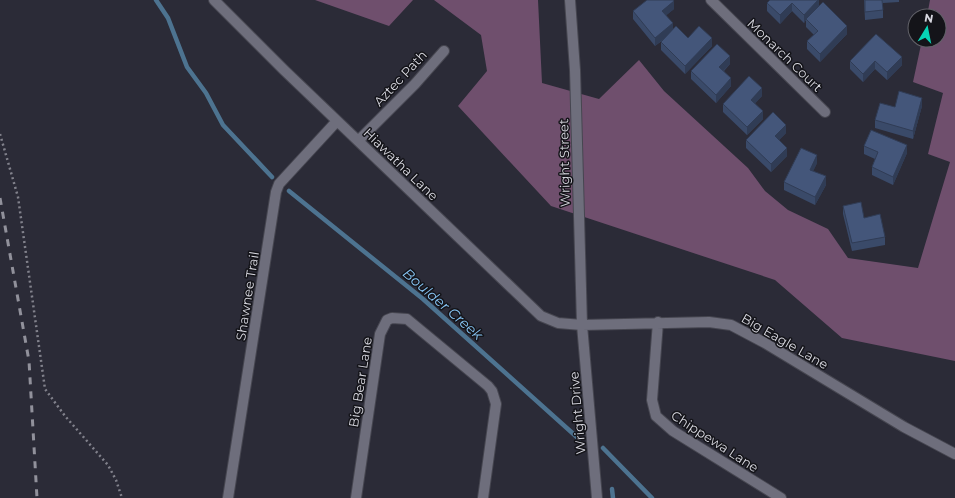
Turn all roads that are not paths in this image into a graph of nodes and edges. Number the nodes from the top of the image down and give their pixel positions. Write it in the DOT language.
graph roads {
  1 [pos="214,0"];
  2 [pos="570,0"];
  3 [pos="711,0"];
  4 [pos="444,51"];
  5 [pos="825,112"];
  6 [pos="337,121"];
  7 [pos="358,140"];
  8 [pos="658,322"];
  9 [pos="582,325"];
  10 [pos="955,454"];
  11 [pos="228,498"];
  12 [pos="356,498"];
  13 [pos="483,498"];
  14 [pos="597,498"];
  15 [pos="781,498"];
  1 -- 6 [label="street, Hiawatha Lane"];
  2 -- 9 [label="street, Wright Street"];
  3 -- 5 [label="street, Monarch Court"];
  4 -- 7 [label="street, Aztec Path"];
  6 -- 7 [label="street, Hiawatha Lane"];
  6 -- 11 [label="street, Shawnee Trail"];
  7 -- 9 [label="street, Hiawatha Lane"];
  8 -- 9 [label="street, Big Eagle Lane"];
  8 -- 10 [label="street, Big Eagle Lane"];
  8 -- 15 [label="street, Chippewa Lane"];
  9 -- 14 [label="street, Wright Drive"];
  12 -- 13 [label="street, Big Bear Lane"];
}
